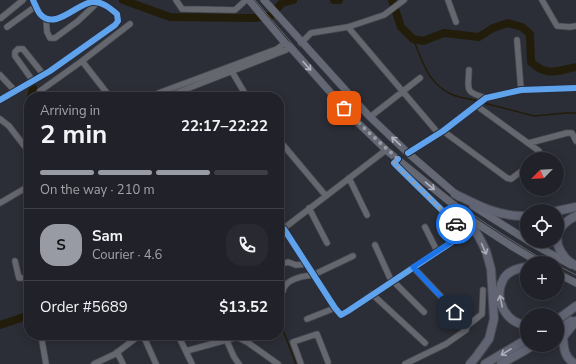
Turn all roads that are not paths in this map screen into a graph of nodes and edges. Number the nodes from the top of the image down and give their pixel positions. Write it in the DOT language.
graph roads {
  1 [pos="23,0"];
  2 [pos="176,0"];
  3 [pos="248,0"];
  4 [pos="264,0"];
  5 [pos="404,0"];
  6 [pos="448,0"];
  7 [pos="542,0"];
  8 [pos="34,3"];
  9 [pos="97,3"];
  10 [pos="1,18"];
  11 [pos="46,18"];
  12 [pos="456,22"];
  13 [pos="130,24"];
  14 [pos="576,26"];
  15 [pos="7,27"];
  16 [pos="348,27"];
  17 [pos="517,40"];
  18 [pos="301,43"];
  19 [pos="288,45"];
  20 [pos="82,61"];
  21 [pos="231,69"];
  22 [pos="469,70"];
  23 [pos="0,74"];
  24 [pos="43,74"];
  25 [pos="420,78"];
  26 [pos="33,81"];
  27 [pos="576,88"];
  28 [pos="521,90"];
  29 [pos="40,91"];
  30 [pos="403,91"];
  31 [pos="15,92"];
  32 [pos="106,92"];
  33 [pos="163,92"];
  34 [pos="178,92"];
  35 [pos="244,92"];
  36 [pos="0,100"];
  37 [pos="482,102"];
  38 [pos="370,117"];
  39 [pos="0,119"];
  40 [pos="440,132"];
  41 [pos="576,141"];
  42 [pos="529,143"];
  43 [pos="24,146"];
  44 [pos="284,146"];
  45 [pos="386,150"];
  46 [pos="539,152"];
  47 [pos="408,153"];
  48 [pos="398,159"];
  49 [pos="520,173"];
  50 [pos="349,178"];
  51 [pos="24,189"];
  52 [pos="455,194"];
  53 [pos="326,196"];
  54 [pos="0,203"];
  55 [pos="454,206"];
  56 [pos="576,207"];
  57 [pos="310,208"];
  58 [pos="564,210"];
  59 [pos="367,215"];
  60 [pos="576,216"];
  61 [pos="520,217"];
  62 [pos="284,228"];
  63 [pos="425,228"];
  64 [pos="284,234"];
  65 [pos="520,236"];
  66 [pos="327,243"];
  67 [pos="375,245"];
  68 [pos="541,248"];
  69 [pos="437,252"];
  70 [pos="352,256"];
  71 [pos="527,256"];
  72 [pos="15,261"];
  73 [pos="284,263"];
  74 [pos="307,264"];
  75 [pos="413,267"];
  76 [pos="576,267"];
  77 [pos="520,268"];
  78 [pos="313,275"];
  79 [pos="564,277"];
  80 [pos="24,278"];
  81 [pos="392,281"];
  82 [pos="576,283"];
  83 [pos="284,286"];
  84 [pos="483,290"];
  85 [pos="372,294"];
  86 [pos="576,306"];
  87 [pos="335,308"];
  88 [pos="424,312"];
  89 [pos="564,314"];
  90 [pos="576,317"];
  91 [pos="307,319"];
  92 [pos="576,321"];
  93 [pos="520,323"];
  94 [pos="467,326"];
  95 [pos="564,326"];
  96 [pos="42,340"];
  97 [pos="134,340"];
  98 [pos="144,340"];
  99 [pos="180,340"];
  100 [pos="223,340"];
  101 [pos="226,340"];
  102 [pos="243,340"];
  103 [pos="247,342"];
  104 [pos="425,343"];
  105 [pos="520,344"];
  106 [pos="186,351"];
  107 [pos="118,352"];
  108 [pos="522,352"];
  109 [pos="328,362"];
  110 [pos="46,364"];
  111 [pos="94,364"];
  112 [pos="123,364"];
  113 [pos="156,364"];
  114 [pos="192,364"];
  115 [pos="239,364"];
  116 [pos="278,364"];
  117 [pos="301,364"];
  118 [pos="405,364"];
  119 [pos="470,364"];
  120 [pos="485,364"];
  121 [pos="501,364"];
  122 [pos="575,364"];
  1 -- 10 [label="street"];
  2 -- 3 [label="street"];
  3 -- 19 [label="main road"];
  4 -- 18 [label="main road"];
  5 -- 16 [label="street"];
  6 -- 12 [label="street"];
  7 -- 14 [label="street"];
  8 -- 11 [label="street"];
  8 -- 15 [label="street"];
  9 -- 11 [label="street"];
  9 -- 11 [label="street"];
  9 -- 24 [label="street"];
  13 -- 20 [label="street"];
  16 -- 18 [label="street"];
  16 -- 30 [label="street"];
  17 -- 28 [label="street"];
  18 -- 38 [label="main road"];
  19 -- 21 [label="street"];
  19 -- 45 [label="main road, one-way"];
  20 -- 29 [label="street"];
  20 -- 32 [label="street"];
  21 -- 33 [label="street"];
  21 -- 34 [label="street"];
  21 -- 35 [label="street"];
  22 -- 37 [label="street"];
  23 -- 31 [label="street"];
  24 -- 26 [label="street"];
  24 -- 26 [label="street"];
  25 -- 30 [label="street"];
  26 -- 31 [label="street"];
  27 -- 28 [label="street"];
  28 -- 37 [label="street"];
  30 -- 38 [label="street"];
  30 -- 40 [label="street"];
  31 -- 36 [label="street"];
  37 -- 40 [label="street"];
  37 -- 42 [label="street"];
  47 -- 38 [label="main road, one-way"];
  39 -- 43 [label="street"];
  40 -- 47 [label="street"];
  40 -- 49 [label="street"];
  41 -- 42 [label="street"];
  42 -- 46 [label="street"];
  44 -- 53 [label="street"];
  45 -- 48 [label="main road"];
  45 -- 50 [label="street"];
  47 -- 52 [label="main road"];
  48 -- 55 [label="main road, one-way"];
  48 -- 69 [label="street"];
  50 -- 53 [label="street"];
  50 -- 59 [label="street"];
  51 -- 54 [label="street"];
  52 -- 61 [label="highway"];
  52 -- 65 [label="main road"];
  53 -- 57 [label="street"];
  55 -- 71 [label="main road"];
  55 -- 119 [label="highway, one-way"];
  56 -- 58 [label="highway"];
  57 -- 62 [label="street"];
  57 -- 66 [label="street"];
  60 -- 76 [label="highway"];
  63 -- 69 [label="street"];
  64 -- 74 [label="street"];
  67 -- 81 [label="street"];
  68 -- 76 [label="main road"];
  69 -- 75 [label="street"];
  70 -- 78 [label="street"];
  72 -- 80 [label="street"];
  73 -- 74 [label="street"];
  74 -- 78 [label="street"];
  75 -- 81 [label="street"];
  75 -- 94 [label="street"];
  93 -- 77 [label="highway, one-way"];
  78 -- 83 [label="street"];
  78 -- 87 [label="street"];
  79 -- 82 [label="main road"];
  81 -- 85 [label="street"];
  81 -- 88 [label="street"];
  84 -- 94 [label="street"];
  85 -- 87 [label="street"];
  85 -- 104 [label="street"];
  86 -- 89 [label="highway"];
  87 -- 91 [label="street"];
  90 -- 95 [label="highway"];
  92 -- 122 [label="highway"];
  94 -- 118 [label="street"];
  96 -- 110 [label="street"];
  97 -- 107 [label="street"];
  98 -- 113 [label="street"];
  99 -- 106 [label="street"];
  100 -- 106 [label="street"];
  101 -- 115 [label="street"];
  102 -- 103 [label="street"];
  103 -- 116 [label="street"];
  105 -- 120 [label="highway, one-way"];
  106 -- 114 [label="street"];
  107 -- 111 [label="street"];
  107 -- 112 [label="street"];
  108 -- 121 [label="highway"];
  109 -- 117 [label="street"];
}
